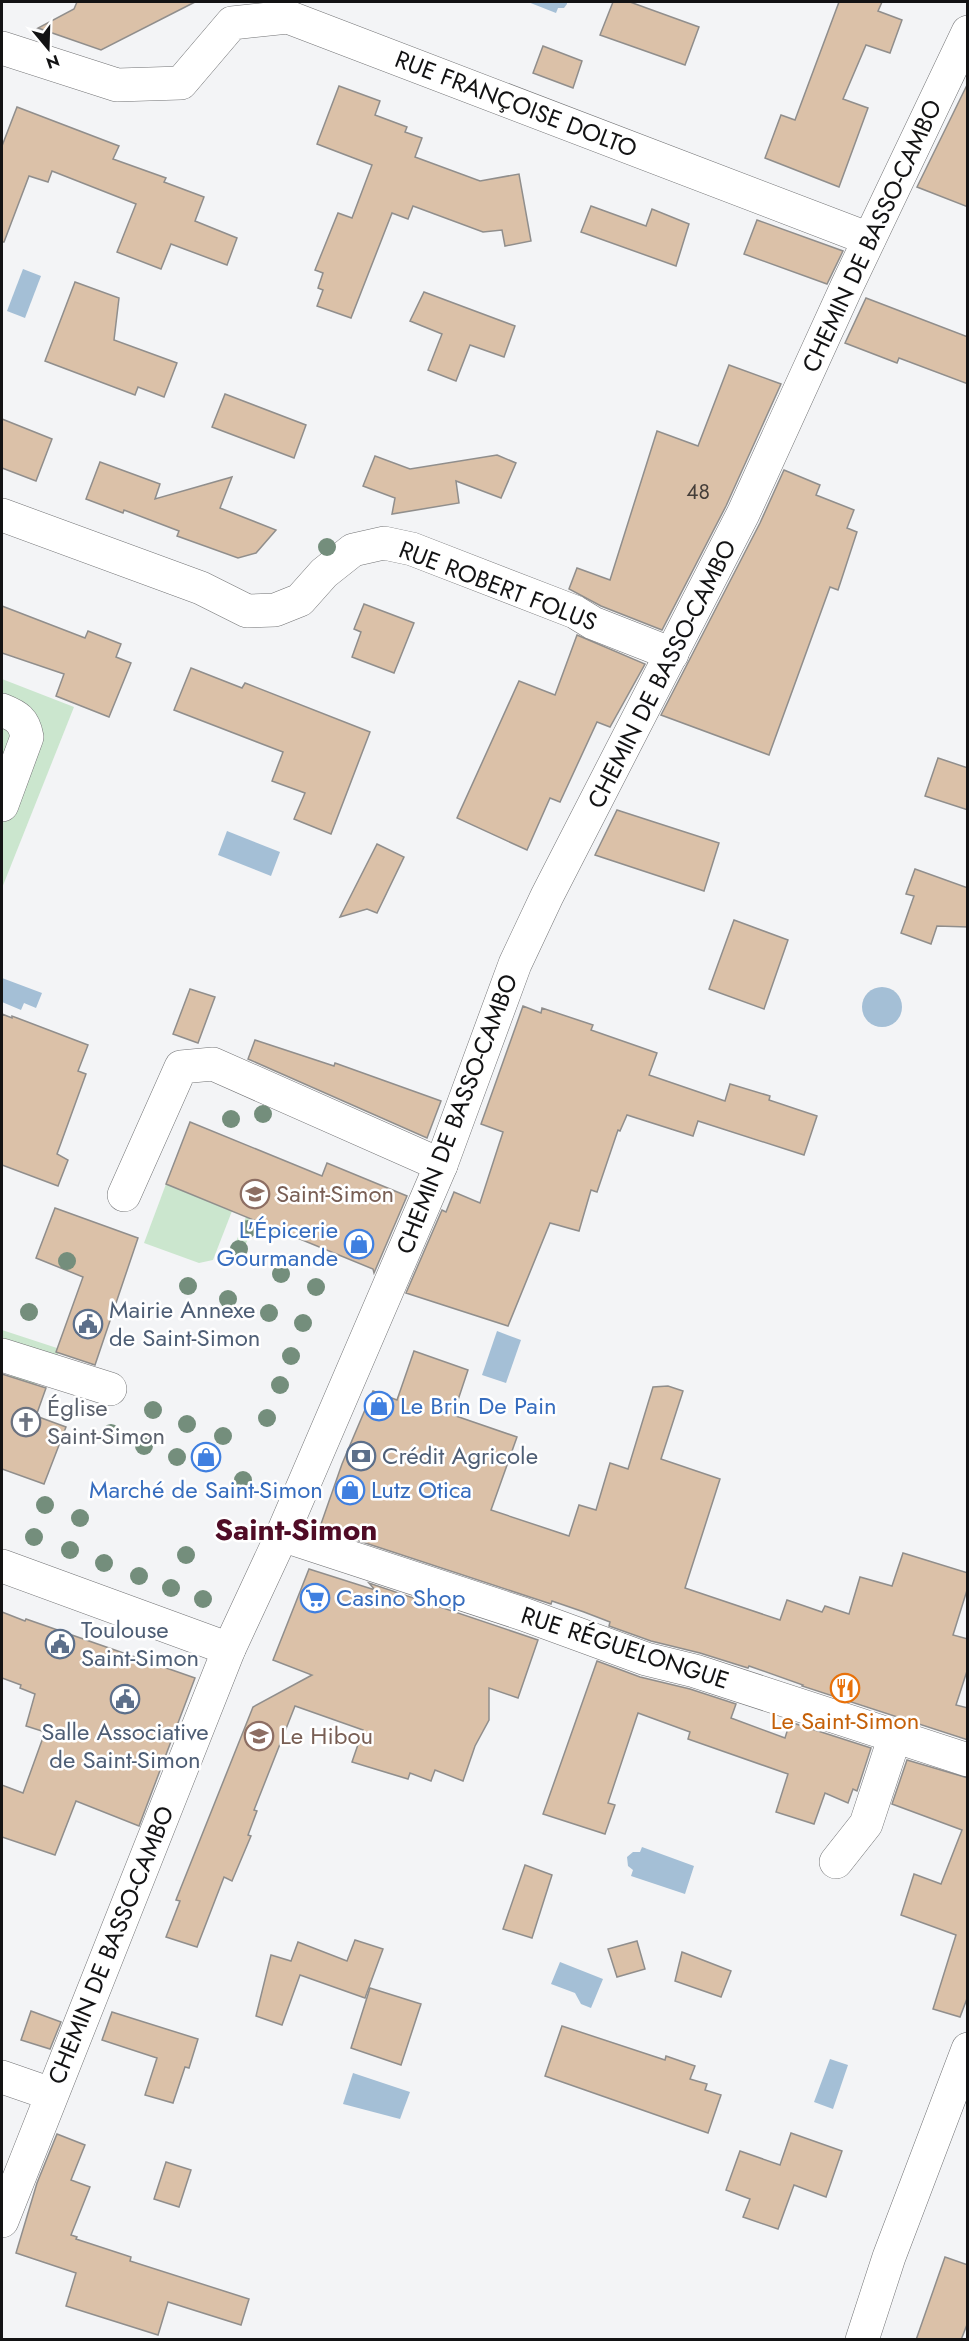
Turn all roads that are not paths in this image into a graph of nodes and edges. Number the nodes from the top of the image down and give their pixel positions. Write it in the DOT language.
graph roads {
  1 [pos="968,32"];
  2 [pos="2,48"];
  3 [pos="869,239"];
  4 [pos="2,515"];
  5 [pos="672,654"];
  6 [pos="2,710"];
  7 [pos="2,805"];
  8 [pos="441,1165"];
  9 [pos="124,1195"];
  10 [pos="2,1355"];
  11 [pos="110,1389"];
  12 [pos="282,1535"];
  13 [pos="2,1566"];
  14 [pos="229,1649"];
  15 [pos="895,1736"];
  16 [pos="968,1760"];
  17 [pos="836,1862"];
  18 [pos="968,2049"];
  19 [pos="2,2077"];
  20 [pos="51,2094"];
  21 [pos="2,2221"];
  22 [pos="862,2340"];
  1 -- 3 [label="street, CHEMIN DE BASSO-CAMBO"];
  2 -- 3 [label="street, RUE FRANÇOISE DOLTO"];
  3 -- 5 [label="street, CHEMIN DE BASSO-CAMBO"];
  4 -- 5 [label="street, RUE ROBERT FOLUS"];
  5 -- 8 [label="street, CHEMIN DE BASSO-CAMBO"];
  6 -- 7 [label="street"];
  8 -- 9 [label="street"];
  8 -- 12 [label="street, CHEMIN DE BASSO-CAMBO"];
  10 -- 11 [label="street"];
  12 -- 14 [label="street, CHEMIN DE BASSO-CAMBO"];
  12 -- 15 [label="street, RUE RÉGUELONGUE"];
  13 -- 14 [label="street"];
  14 -- 20 [label="street, CHEMIN DE BASSO-CAMBO"];
  15 -- 16 [label="street, RUE RÉGUELONGUE"];
  15 -- 17 [label="street"];
  18 -- 22 [label="street"];
  19 -- 20 [label="street"];
  20 -- 21 [label="street, CHEMIN DE BASSO-CAMBO"];
}
